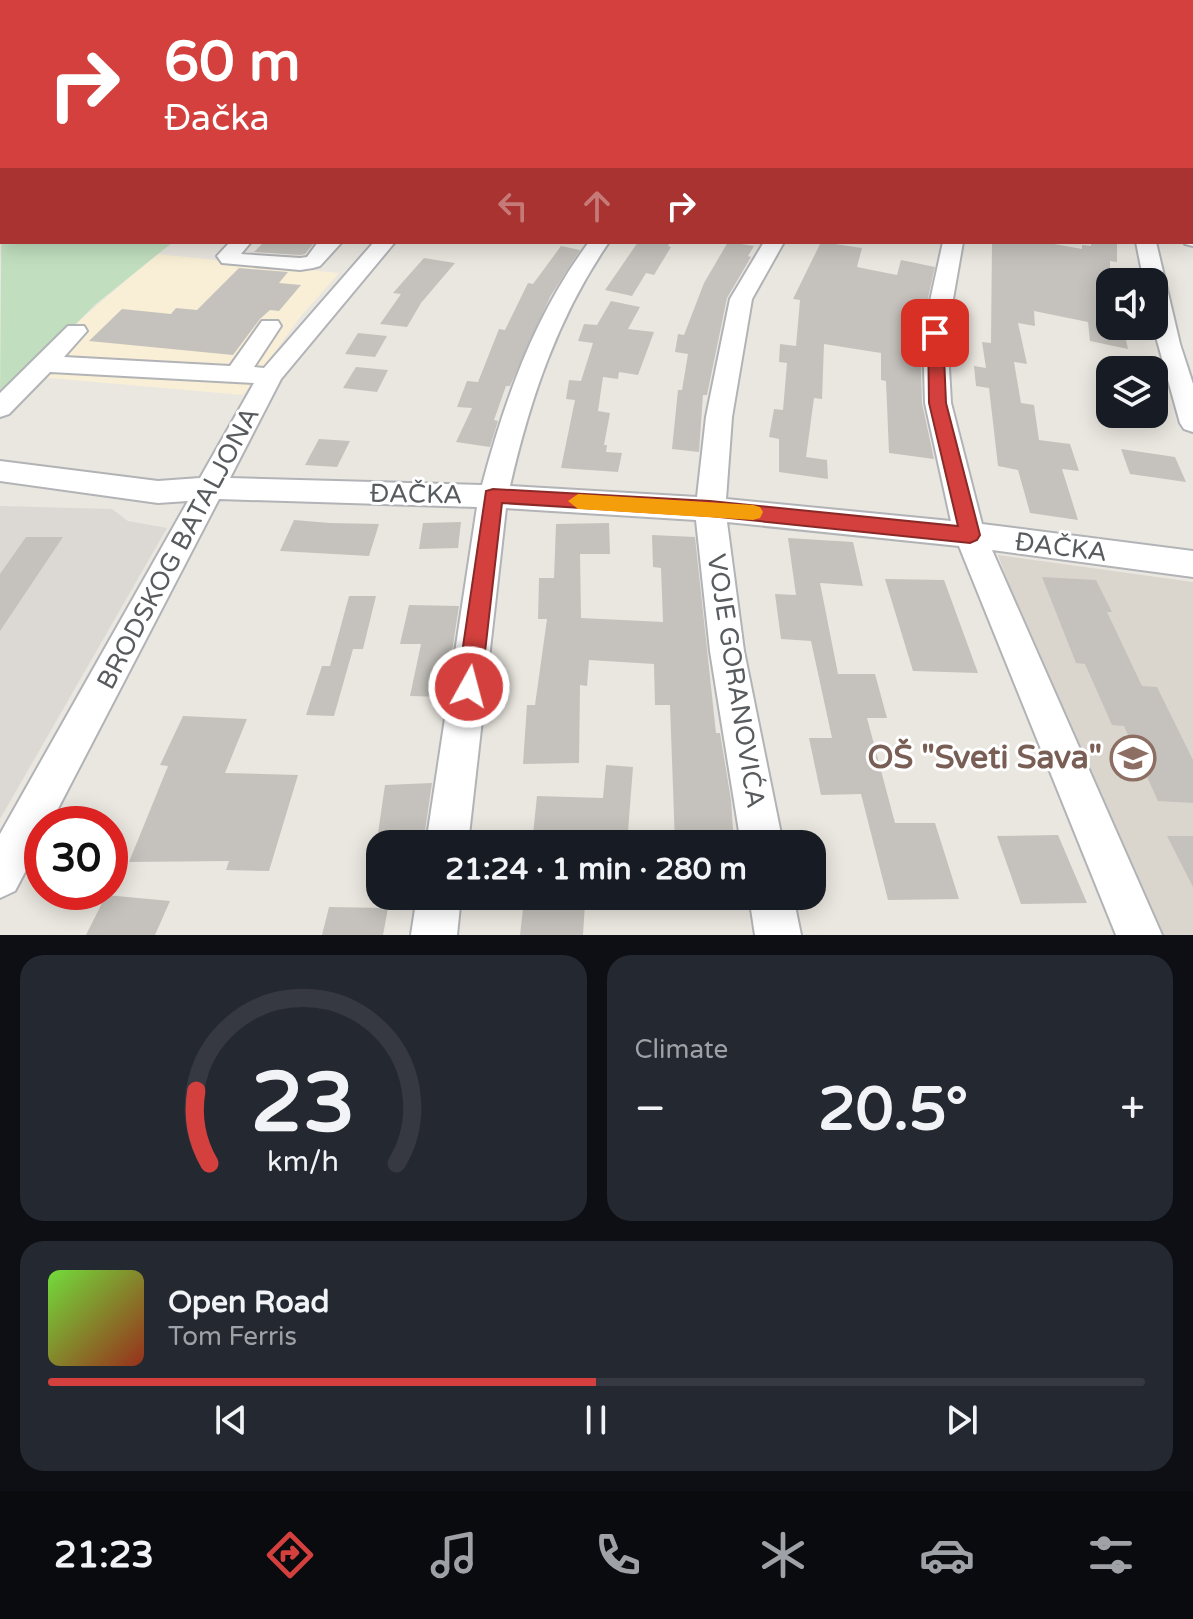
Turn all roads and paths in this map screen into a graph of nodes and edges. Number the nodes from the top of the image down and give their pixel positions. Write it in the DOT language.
graph roads {
  1 [pos="239,244"];
  2 [pos="598,244"];
  3 [pos="773,244"];
  4 [pos="953,244"];
  5 [pos="1146,244"];
  6 [pos="326,247"];
  7 [pos="378,249"];
  8 [pos="270,326"];
  9 [pos="76,331"];
  10 [pos="44,364"];
  11 [pos="236,375"];
  12 [pos="270,376"];
  13 [pos="0,408"];
  14 [pos="1193,423"];
  15 [pos="0,471"];
  16 [pos="211,488"];
  17 [pos="493,496"];
  18 [pos="710,509"];
  19 [pos="970,535"];
  20 [pos="1193,564"];
  21 [pos="449,830"];
  22 [pos="759,830"];
  23 [pos="0,876"];
  24 [pos="437,910"];
  25 [pos="774,910"];
  26 [pos="434,935"];
  27 [pos="778,935"];
  28 [pos="1139,935"];
  1 -- 6 [label="street"];
  2 -- 17 [label="street"];
  3 -- 18 [label="street, VOJE GORANOVIĆA"];
  4 -- 19 [label="street"];
  5 -- 14 [label="street"];
  6 -- 7 [label="street"];
  7 -- 12 [label="street, BRODSKOG BATALJONA"];
  8 -- 11 [label="street"];
  9 -- 10 [label="street"];
  10 -- 11 [label="street"];
  10 -- 13 [label="street"];
  11 -- 12 [label="street"];
  12 -- 16 [label="street, BRODSKOG BATALJONA"];
  15 -- 16 [label="street, ĐAČKA"];
  16 -- 17 [label="street, ĐAČKA"];
  16 -- 23 [label="street, BRODSKOG BATALJONA"];
  17 -- 18 [label="street, ĐAČKA"];
  17 -- 21 [label="street"];
  18 -- 19 [label="street, ĐAČKA"];
  18 -- 22 [label="street, VOJE GORANOVIĆA"];
  19 -- 20 [label="street, ĐAČKA"];
  19 -- 28 [label="street"];
  24 -- 26 [label="street"];
  25 -- 27 [label="street"];
}
